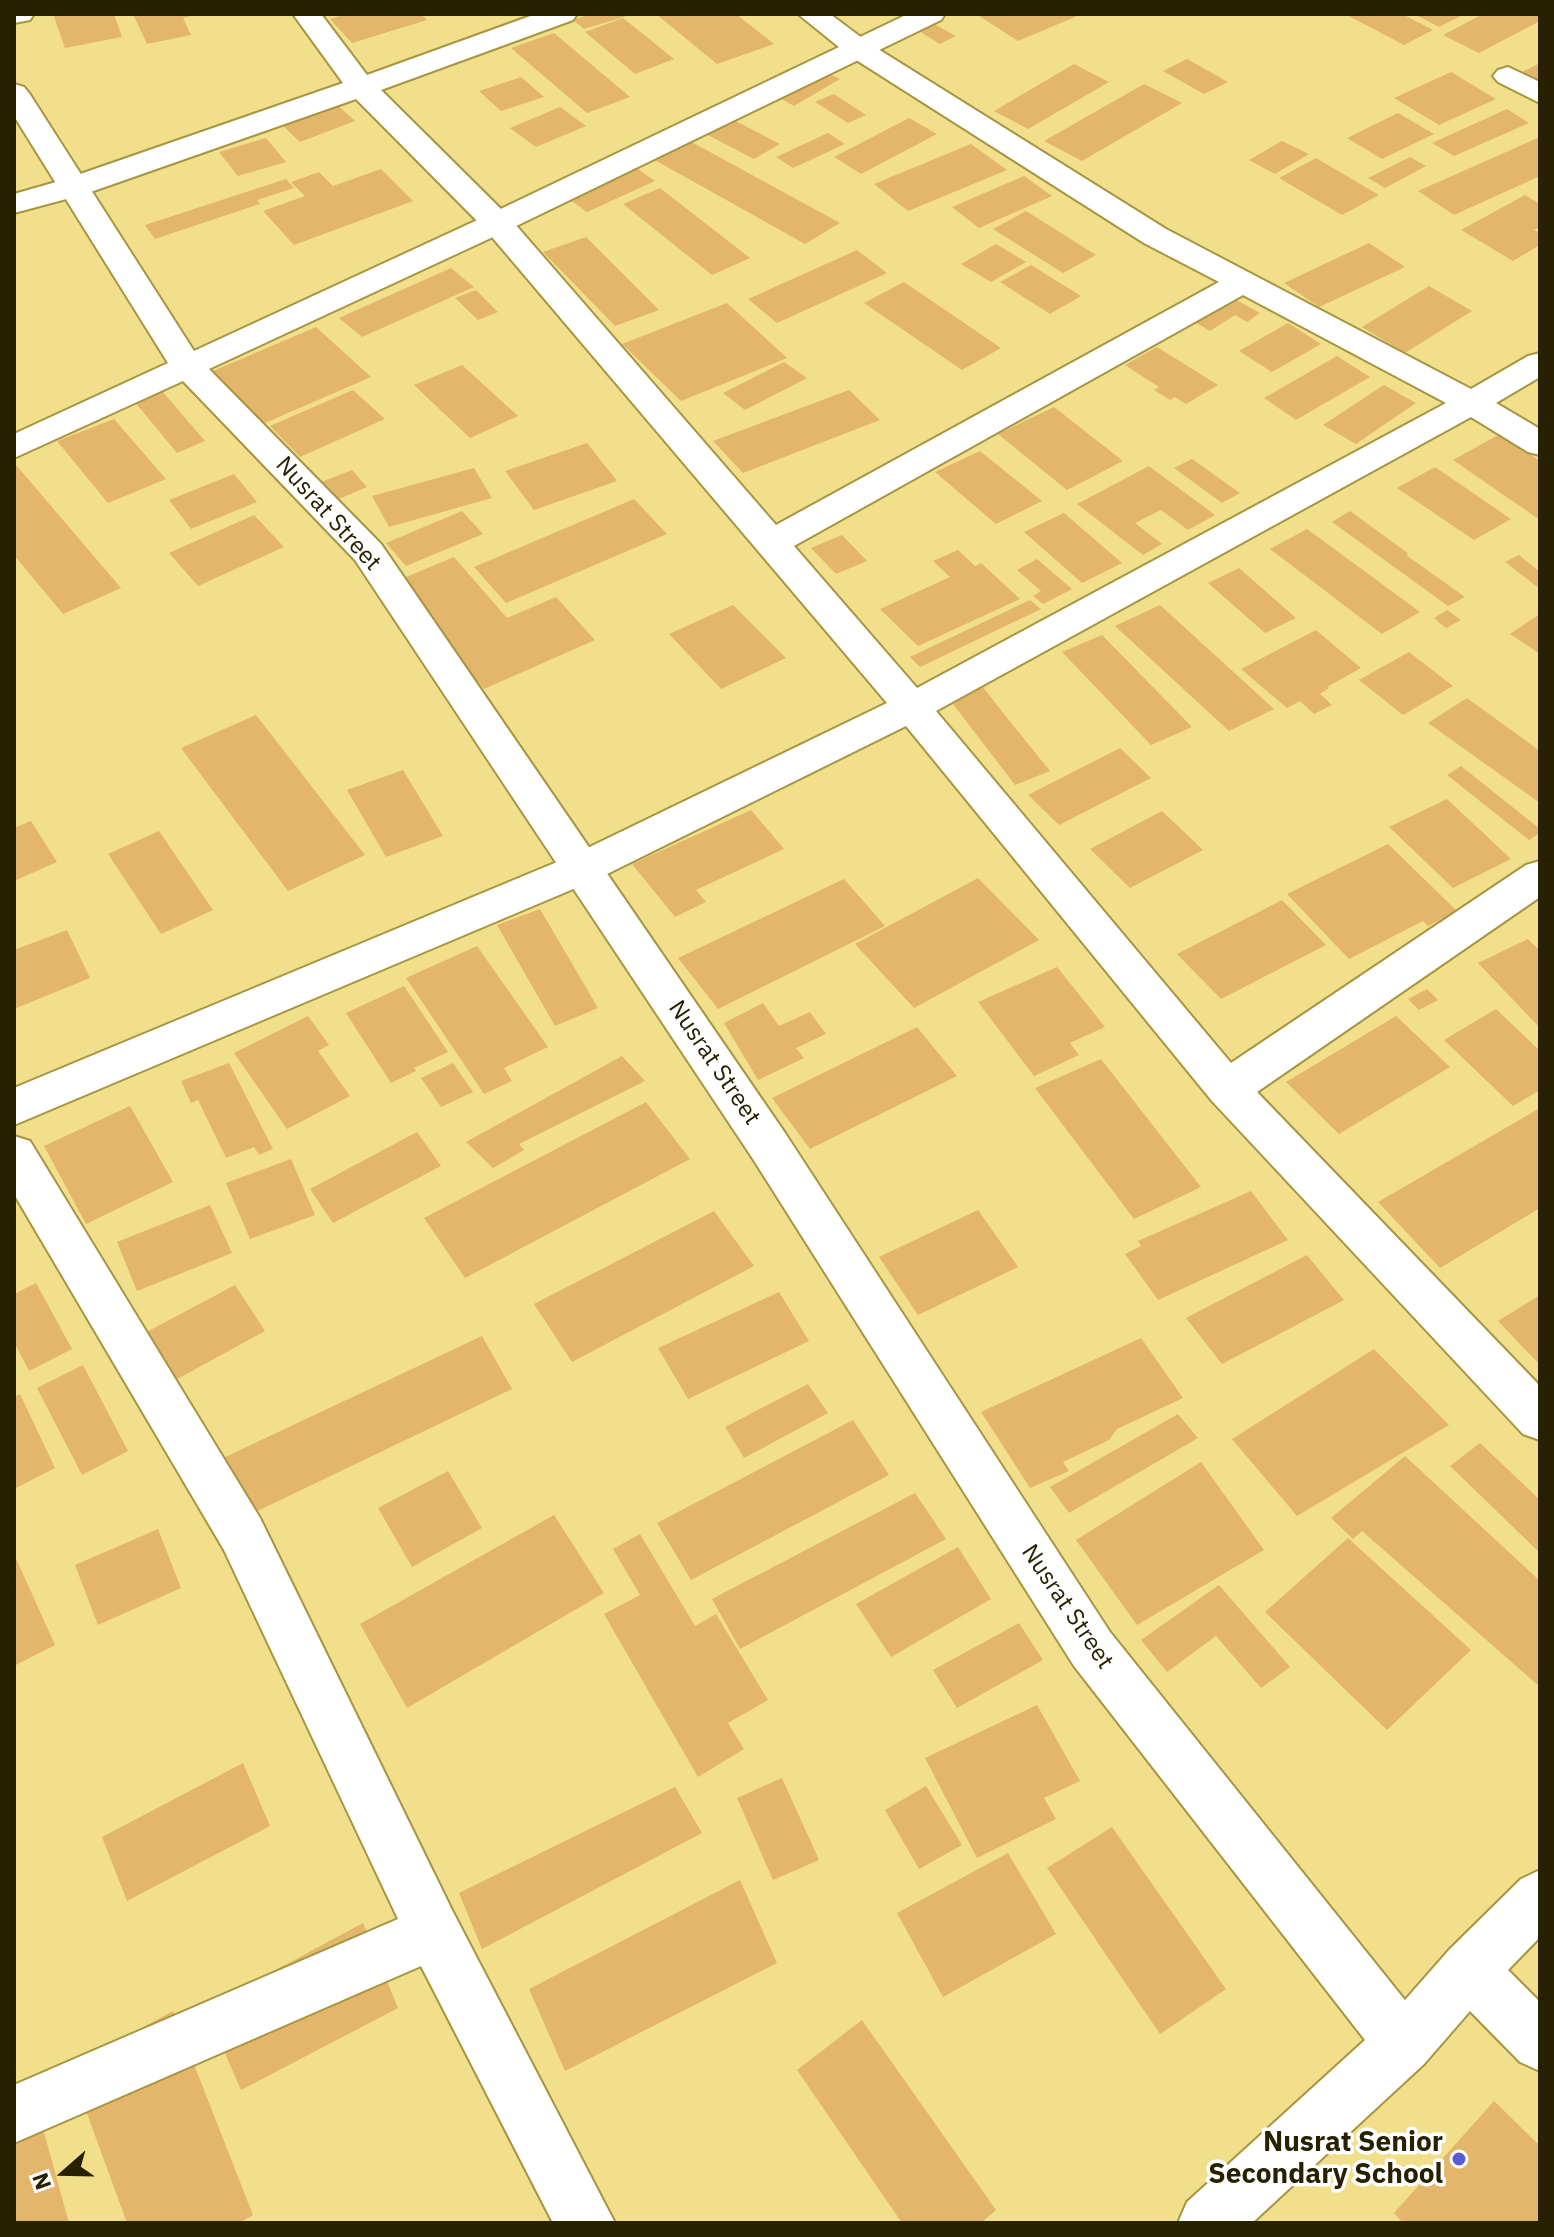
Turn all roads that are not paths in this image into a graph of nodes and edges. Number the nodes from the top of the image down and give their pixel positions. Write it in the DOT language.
graph roads {
  1 [pos="20,14"];
  2 [pos="307,14"];
  3 [pos="563,14"];
  4 [pos="812,14"];
  5 [pos="931,14"];
  6 [pos="14,15"];
  7 [pos="860,50"];
  8 [pos="1508,76"];
  9 [pos="361,87"];
  10 [pos="14,93"];
  11 [pos="1540,94"];
  12 [pos="74,187"];
  13 [pos="14,204"];
  14 [pos="497,223"];
  15 [pos="1241,283"];
  16 [pos="1540,363"];
  17 [pos="187,366"];
  18 [pos="1472,403"];
  19 [pos="1540,444"];
  20 [pos="14,447"];
  21 [pos="772,543"];
  22 [pos="912,707"];
  23 [pos="583,868"];
  24 [pos="1540,876"];
  25 [pos="1227,1089"];
  26 [pos="14,1107"];
  27 [pos="14,1154"];
  28 [pos="1540,1419"];
  29 [pos="1540,1898"];
  30 [pos="433,1932"];
  31 [pos="1469,1970"];
  32 [pos="1540,2042"];
  33 [pos="1404,2044"];
  34 [pos="14,2114"];
  35 [pos="585,2223"];
  36 [pos="1208,2223"];
  1 -- 6 [label="street"];
  2 -- 9 [label="street"];
  3 -- 9 [label="street"];
  4 -- 7 [label="street"];
  5 -- 7 [label="street"];
  7 -- 14 [label="street"];
  7 -- 15 [label="street"];
  8 -- 11 [label="street"];
  9 -- 12 [label="street"];
  9 -- 14 [label="street"];
  10 -- 12 [label="street, Nusrat Street"];
  12 -- 13 [label="street"];
  12 -- 17 [label="street, Nusrat Street"];
  14 -- 17 [label="street"];
  14 -- 21 [label="street"];
  15 -- 18 [label="street"];
  15 -- 21 [label="street"];
  16 -- 18 [label="street"];
  17 -- 20 [label="street"];
  17 -- 23 [label="street, Nusrat Street"];
  18 -- 19 [label="street"];
  18 -- 22 [label="street"];
  21 -- 22 [label="street"];
  22 -- 23 [label="street"];
  22 -- 25 [label="street"];
  23 -- 26 [label="street"];
  23 -- 33 [label="street, Nusrat Street"];
  24 -- 25 [label="street"];
  25 -- 28 [label="street"];
  27 -- 30 [label="street"];
  29 -- 31 [label="street"];
  30 -- 34 [label="street"];
  30 -- 35 [label="street"];
  31 -- 32 [label="street"];
  31 -- 33 [label="street"];
  33 -- 36 [label="street"];
}
